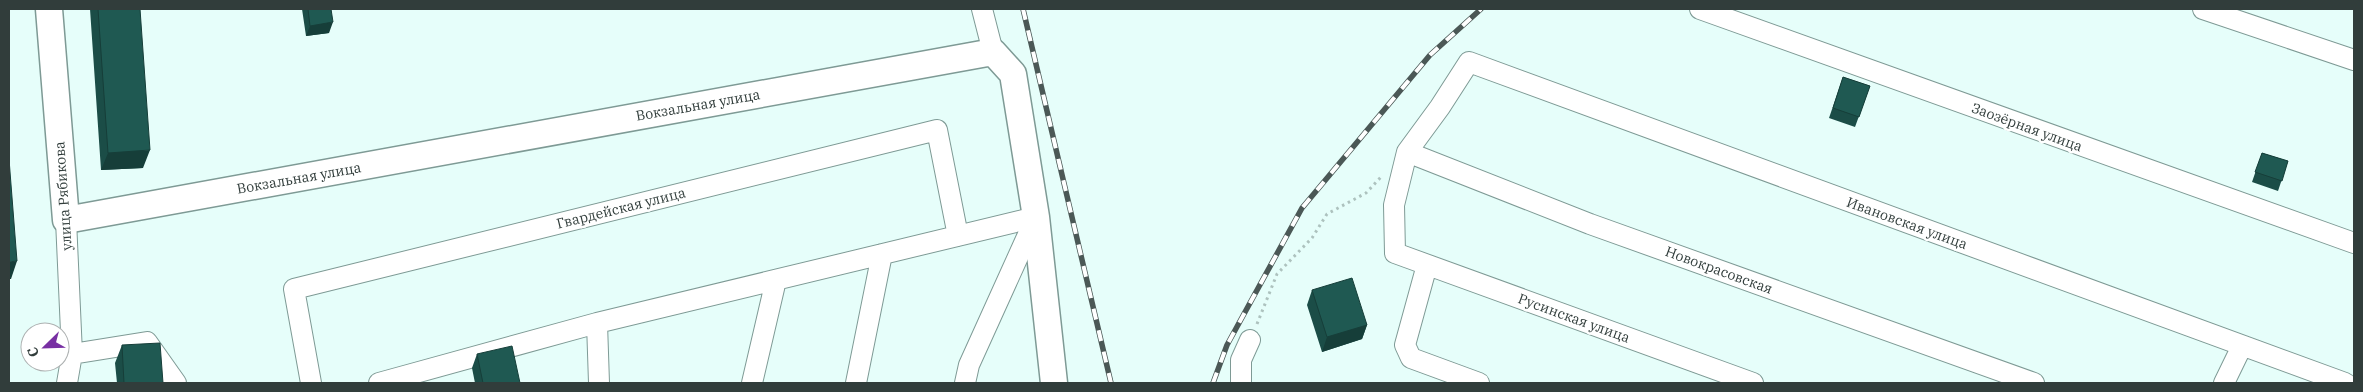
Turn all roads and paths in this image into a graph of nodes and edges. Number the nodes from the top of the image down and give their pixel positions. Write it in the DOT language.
graph roads {
  1 [pos="49,9"];
  2 [pos="982,9"];
  3 [pos="1700,9"];
  4 [pos="2203,9"];
  5 [pos="993,52"];
  6 [pos="2354,60"];
  7 [pos="1407,152"];
  8 [pos="1036,217"];
  9 [pos="66,220"];
  10 [pos="958,236"];
  11 [pos="2354,243"];
  12 [pos="882,254"];
  13 [pos="1427,265"];
  14 [pos="776,280"];
  15 [pos="597,323"];
  16 [pos="1250,340"];
  17 [pos="2242,346"];
  18 [pos="72,354"];
  19 [pos="2332,381"];
  20 [pos="67,383"];
  21 [pos="176,383"];
  22 [pos="310,383"];
  23 [pos="379,383"];
  24 [pos="599,383"];
  25 [pos="752,383"];
  26 [pos="856,383"];
  27 [pos="965,383"];
  28 [pos="1054,383"];
  29 [pos="1241,383"];
  30 [pos="1479,383"];
  31 [pos="1752,383"];
  32 [pos="2034,383"];
  33 [pos="2224,383"];
  1 -- 9 [label="main road, улица Рябикова"];
  2 -- 5 [label="street"];
  3 -- 11 [label="street, Заозёрная улица"];
  4 -- 6 [label="street"];
  5 -- 8 [label="main road"];
  5 -- 9 [label="main road, Вокзальная улица"];
  7 -- 13 [label="street, Русинская улица"];
  7 -- 16 [label="path"];
  7 -- 17 [label="street, Ивановская улица"];
  7 -- 32 [label="street, Новокрасовская"];
  8 -- 10 [label="street"];
  8 -- 27 [label="street"];
  8 -- 28 [label="main road"];
  9 -- 18 [label="street, улица Рябикова"];
  10 -- 12 [label="street"];
  10 -- 22 [label="street, Гвардейская улица"];
  12 -- 14 [label="street"];
  12 -- 26 [label="street"];
  13 -- 30 [label="street"];
  13 -- 31 [label="street, Русинская улица"];
  14 -- 15 [label="street"];
  14 -- 25 [label="street"];
  15 -- 23 [label="street"];
  15 -- 24 [label="street"];
  16 -- 29 [label="street"];
  17 -- 19 [label="street, Ивановская улица"];
  17 -- 33 [label="street"];
  18 -- 20 [label="street, улица Рябикова"];
  18 -- 21 [label="street"];
}
